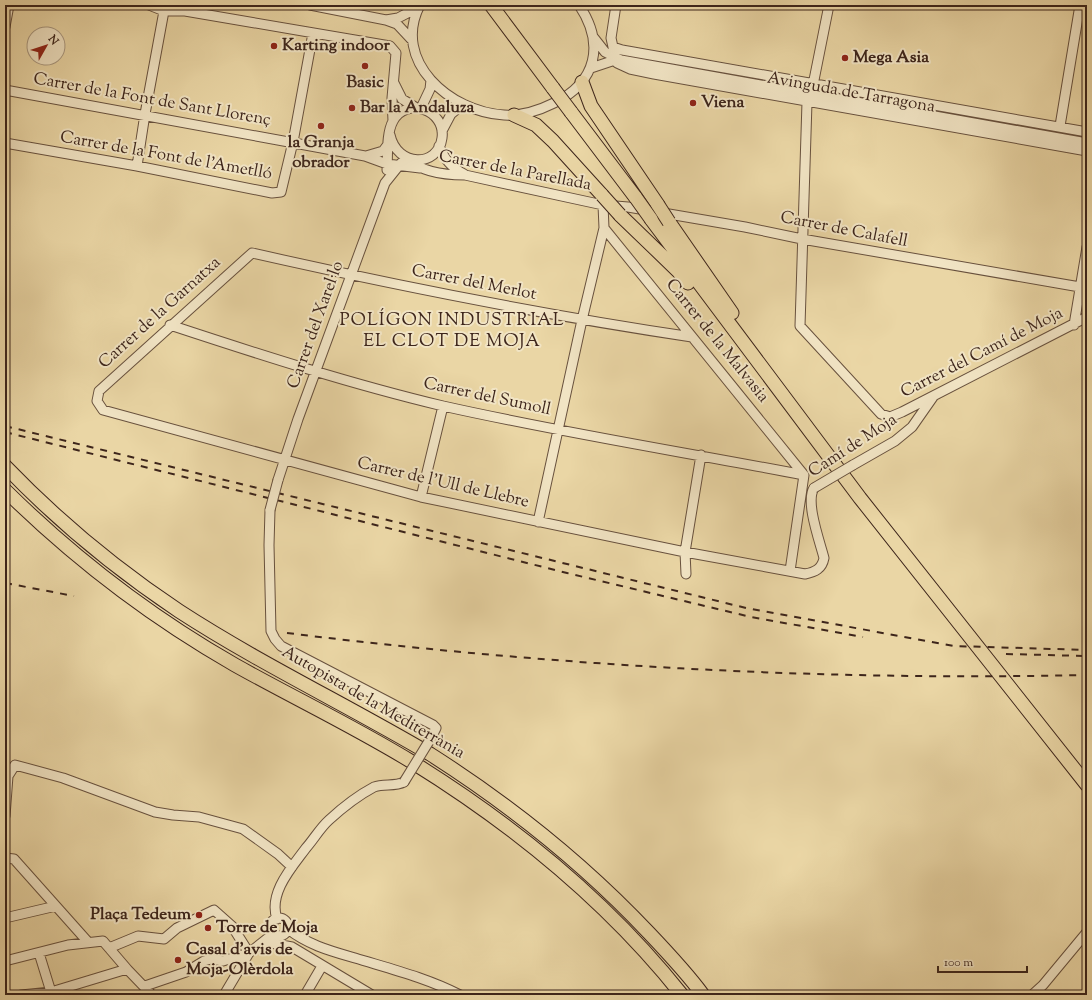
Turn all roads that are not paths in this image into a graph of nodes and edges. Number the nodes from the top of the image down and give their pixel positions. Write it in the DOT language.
graph roads {
  1 [pos="9,5"];
  2 [pos="150,5"];
  3 [pos="310,5"];
  4 [pos="491,5"];
  5 [pos="579,5"];
  6 [pos="616,5"];
  7 [pos="829,5"];
  8 [pos="1080,5"];
  9 [pos="419,6"];
  10 [pos="166,7"];
  11 [pos="386,20"];
  12 [pos="5,27"];
  13 [pos="314,33"];
  14 [pos="594,38"];
  15 [pos="411,39"];
  16 [pos="605,52"];
  17 [pos="670,59"];
  18 [pos="616,60"];
  19 [pos="591,68"];
  20 [pos="431,80"];
  21 [pos="393,82"];
  22 [pos="582,82"];
  23 [pos="813,85"];
  24 [pos="5,90"];
  25 [pos="807,102"];
  26 [pos="464,104"];
  27 [pos="418,108"];
  28 [pos="145,114"];
  29 [pos="514,115"];
  30 [pos="393,121"];
  31 [pos="1060,126"];
  32 [pos="442,131"];
  33 [pos="1087,132"];
  34 [pos="390,139"];
  35 [pos="293,142"];
  36 [pos="5,143"];
  37 [pos="1087,143"];
  38 [pos="439,146"];
  39 [pos="1087,151"];
  40 [pos="365,156"];
  41 [pos="408,159"];
  42 [pos="387,164"];
  43 [pos="398,165"];
  44 [pos="137,166"];
  45 [pos="421,168"];
  46 [pos="465,175"];
  47 [pos="385,183"];
  48 [pos="603,200"];
  49 [pos="604,228"];
  50 [pos="802,239"];
  51 [pos="1087,247"];
  52 [pos="252,253"];
  53 [pos="351,275"];
  54 [pos="1080,287"];
  55 [pos="1087,317"];
  56 [pos="582,320"];
  57 [pos="170,325"];
  58 [pos="1074,325"];
  59 [pos="692,337"];
  60 [pos="754,355"];
  61 [pos="316,373"];
  62 [pos="934,396"];
  63 [pos="97,401"];
  64 [pos="443,406"];
  65 [pos="557,429"];
  66 [pos="701,455"];
  67 [pos="283,460"];
  68 [pos="5,466"];
  69 [pos="804,474"];
  70 [pos="5,490"];
  71 [pos="422,497"];
  72 [pos="538,522"];
  73 [pos="685,552"];
  74 [pos="790,571"];
  75 [pos="686,574"];
  76 [pos="1087,785"];
  77 [pos="5,816"];
  78 [pos="5,858"];
  79 [pos="292,867"];
  80 [pos="56,906"];
  81 [pos="5,918"];
  82 [pos="277,919"];
  83 [pos="288,929"];
  84 [pos="1087,932"];
  85 [pos="275,935"];
  86 [pos="88,942"];
  87 [pos="106,944"];
  88 [pos="261,944"];
  89 [pos="284,946"];
  90 [pos="39,953"];
  91 [pos="249,953"];
  92 [pos="5,962"];
  93 [pos="322,966"];
  94 [pos="127,969"];
  95 [pos="145,986"];
  96 [pos="51,992"];
  97 [pos="21,995"];
  98 [pos="152,995"];
  99 [pos="224,995"];
  100 [pos="305,995"];
  101 [pos="371,995"];
  102 [pos="460,995"];
  103 [pos="682,995"];
  104 [pos="703,995"];
  105 [pos="1032,995"];
  1 -- 12 [label="street"];
  2 -- 10 [label="street"];
  3 -- 11 [label="street"];
  4 -- 60 [label="highway, bridge"];
  5 -- 14 [label="street"];
  6 -- 17 [label="street, Avinguda de Tarragona"];
  7 -- 23 [label="street"];
  8 -- 31 [label="street"];
  9 -- 11 [label="street"];
  9 -- 15 [label="street"];
  10 -- 13 [label="street"];
  10 -- 28 [label="street"];
  11 -- 15 [label="street"];
  13 -- 21 [label="street"];
  13 -- 35 [label="street, Carrer de la Font de l'Ametlló"];
  14 -- 16 [label="street, Avinguda de Tarragona"];
  14 -- 19 [label="street"];
  15 -- 20 [label="street"];
  16 -- 17 [label="street, Avinguda de Tarragona"];
  16 -- 18 [label="street, Avinguda de Tarragona"];
  17 -- 23 [label="street, Avinguda de Tarragona"];
  18 -- 19 [label="street, Avinguda de Tarragona"];
  18 -- 25 [label="street, Avinguda de Tarragona"];
  18 -- 37 [label="street, Avinguda de Tarragona"];
  19 -- 22 [label="street"];
  20 -- 26 [label="street"];
  20 -- 27 [label="street"];
  21 -- 27 [label="street"];
  21 -- 30 [label="street"];
  22 -- 29 [label="street"];
  22 -- 60 [label="highway, bridge"];
  23 -- 31 [label="street, Avinguda de Tarragona"];
  24 -- 28 [label="street, Carrer de la Font de Sant Llorenç"];
  25 -- 39 [label="street, Avinguda de Tarragona"];
  25 -- 50 [label="street"];
  26 -- 29 [label="street"];
  26 -- 32 [label="street"];
  27 -- 30 [label="street"];
  27 -- 32 [label="street"];
  28 -- 35 [label="street, Carrer de la Font de Sant Llorenç"];
  28 -- 44 [label="street"];
  29 -- 48 [label="highway"];
  30 -- 34 [label="street"];
  31 -- 33 [label="street, Avinguda de Tarragona"];
  32 -- 38 [label="street"];
  34 -- 40 [label="street, Carrer de la Parellada"];
  34 -- 41 [label="street"];
  34 -- 42 [label="street"];
  35 -- 40 [label="street, Carrer de la Parellada"];
  35 -- 44 [label="street, Carrer de la Font de l'Ametlló"];
  36 -- 44 [label="street, Carrer de la Font de l'Ametlló"];
  38 -- 41 [label="street"];
  38 -- 46 [label="street"];
  40 -- 42 [label="street, Carrer de la Parellada"];
  41 -- 43 [label="street"];
  41 -- 45 [label="street, Carrer de la Parellada"];
  42 -- 43 [label="street, Carrer de la Parellada"];
  42 -- 47 [label="street"];
  43 -- 45 [label="street, Carrer de la Parellada"];
  43 -- 47 [label="street"];
  45 -- 46 [label="street, Carrer de la Parellada"];
  46 -- 48 [label="street, Carrer de la Parellada"];
  47 -- 53 [label="street, Carrer del Xarel·lo"];
  48 -- 49 [label="street"];
  48 -- 50 [label="street, Carrer de Calafell"];
  48 -- 60 [label="highway, bridge"];
  49 -- 56 [label="street"];
  49 -- 59 [label="street, Carrer de la Malvasia"];
  50 -- 54 [label="street, Carrer de Calafell"];
  50 -- 62 [label="street, Carrer del Camí de Moja"];
  51 -- 54 [label="street"];
  52 -- 53 [label="street, Carrer del Merlot"];
  52 -- 57 [label="street, Carrer de la Garnatxa"];
  53 -- 56 [label="street, Carrer del Merlot"];
  53 -- 61 [label="street, Carrer del Xarel·lo"];
  54 -- 58 [label="street"];
  55 -- 58 [label="street, Carrer del Camí de Moja"];
  56 -- 59 [label="street, Carrer del Merlot"];
  56 -- 65 [label="street"];
  57 -- 61 [label="street, Carrer del Sumoll"];
  57 -- 63 [label="street, Carrer de la Garnatxa"];
  58 -- 62 [label="street, Carrer del Camí de Moja"];
  59 -- 69 [label="street, Carrer de la Malvasia"];
  60 -- 76 [label="highway"];
  61 -- 64 [label="street, Carrer del Sumoll"];
  61 -- 67 [label="street, Carrer del Xarel·lo"];
  62 -- 74 [label="street, Camí de Moja, bridge"];
  63 -- 67 [label="street, Carrer de l'Ull de Llebre"];
  64 -- 65 [label="street, Carrer del Sumoll"];
  64 -- 71 [label="street"];
  65 -- 66 [label="street, Carrer del Sumoll"];
  65 -- 72 [label="street"];
  66 -- 69 [label="street, Carrer del Sumoll"];
  66 -- 73 [label="street"];
  67 -- 71 [label="street, Carrer de l'Ull de Llebre"];
  67 -- 79 [label="street, Carrer del Xarel·lo, bridge"];
  68 -- 104 [label="highway, Autopista de la Mediterrània"];
  69 -- 74 [label="street"];
  70 -- 103 [label="highway, Autopista de la Mediterrània"];
  71 -- 72 [label="street, Carrer de l'Ull de Llebre"];
  72 -- 73 [label="street, Carrer de l'Ull de Llebre"];
  73 -- 74 [label="street, Carrer de l'Ull de Llebre"];
  73 -- 75 [label="street"];
  77 -- 79 [label="street"];
  78 -- 80 [label="street"];
  79 -- 82 [label="street"];
  80 -- 81 [label="street"];
  80 -- 86 [label="street"];
  82 -- 83 [label="street"];
  82 -- 85 [label="street"];
  83 -- 85 [label="street"];
  83 -- 102 [label="street"];
  84 -- 105 [label="street"];
  85 -- 88 [label="street"];
  85 -- 89 [label="street"];
  86 -- 87 [label="street"];
  86 -- 90 [label="street"];
  87 -- 91 [label="street"];
  87 -- 94 [label="street"];
  88 -- 89 [label="street"];
  88 -- 91 [label="street"];
  89 -- 93 [label="street"];
  90 -- 92 [label="street"];
  90 -- 96 [label="street"];
  91 -- 95 [label="street"];
  91 -- 99 [label="street"];
  93 -- 100 [label="street"];
  93 -- 101 [label="street"];
  94 -- 95 [label="street"];
  94 -- 96 [label="street"];
  95 -- 98 [label="street"];
  96 -- 97 [label="street"];
}
